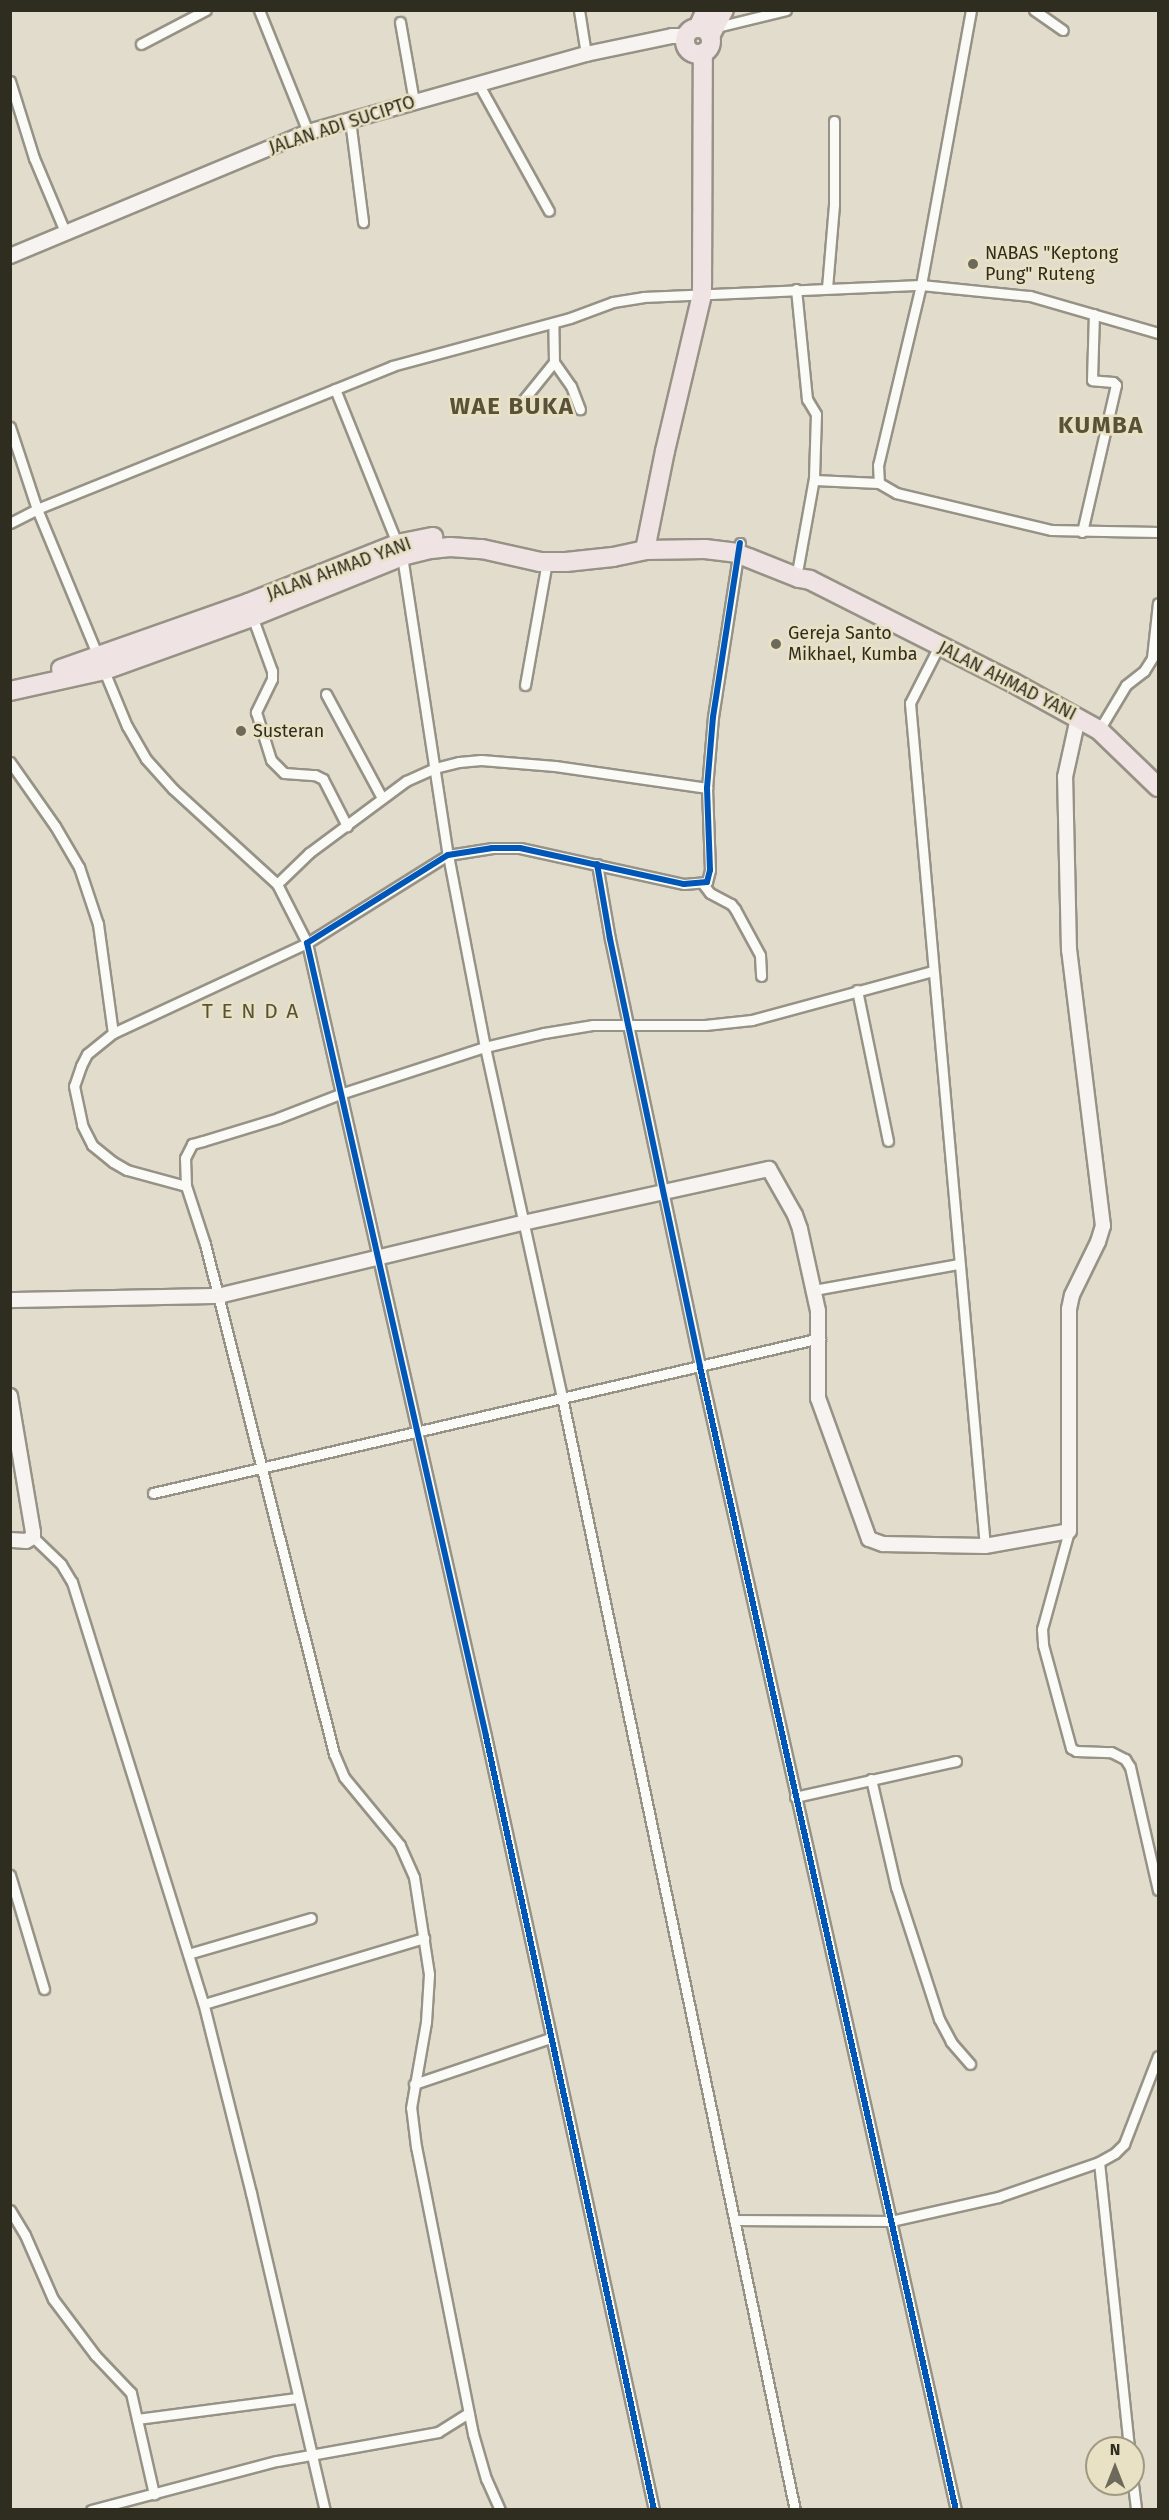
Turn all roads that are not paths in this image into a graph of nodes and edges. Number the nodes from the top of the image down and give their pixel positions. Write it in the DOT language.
graph roads {
  1 [pos="206,10"];
  2 [pos="259,10"];
  3 [pos="579,10"];
  4 [pos="706,10"];
  5 [pos="786,10"];
  6 [pos="970,10"];
  7 [pos="1034,10"];
  8 [pos="400,22"];
  9 [pos="1063,30"];
  10 [pos="706,32"];
  11 [pos="141,44"];
  12 [pos="586,54"];
  13 [pos="10,81"];
  14 [pos="478,83"];
  15 [pos="414,102"];
  16 [pos="350,120"];
  17 [pos="834,121"];
  18 [pos="308,132"];
  19 [pos="549,211"];
  20 [pos="363,222"];
  21 [pos="66,234"];
  22 [pos="10,256"];
  23 [pos="921,285"];
  24 [pos="827,288"];
  25 [pos="796,289"];
  26 [pos="702,294"];
  27 [pos="1094,314"];
  28 [pos="553,323"];
  29 [pos="1158,333"];
  30 [pos="554,362"];
  31 [pos="335,389"];
  32 [pos="520,404"];
  33 [pos="580,409"];
  34 [pos="10,427"];
  35 [pos="814,480"];
  36 [pos="879,483"];
  37 [pos="38,509"];
  38 [pos="10,524"];
  39 [pos="1082,532"];
  40 [pos="1158,532"];
  41 [pos="646,545"];
  42 [pos="738,548"];
  43 [pos="400,550"];
  44 [pos="542,559"];
  45 [pos="804,573"];
  46 [pos="1158,603"];
  47 [pos="250,610"];
  48 [pos="939,646"];
  49 [pos="103,663"];
  50 [pos="10,680"];
  51 [pos="525,685"];
  52 [pos="10,691"];
  53 [pos="327,694"];
  54 [pos="1078,718"];
  55 [pos="1099,730"];
  56 [pos="10,762"];
  57 [pos="435,768"];
  58 [pos="1158,787"];
  59 [pos="707,788"];
  60 [pos="382,798"];
  61 [pos="347,826"];
  62 [pos="448,855"];
  63 [pos="597,864"];
  64 [pos="277,884"];
  65 [pos="704,884"];
  66 [pos="306,943"];
  67 [pos="932,970"];
  68 [pos="761,976"];
  69 [pos="857,990"];
  70 [pos="628,1027"];
  71 [pos="113,1033"];
  72 [pos="485,1047"];
  73 [pos="340,1094"];
  74 [pos="888,1141"];
  75 [pos="186,1186"];
  76 [pos="664,1191"];
  77 [pos="523,1223"];
  78 [pos="376,1258"];
  79 [pos="959,1264"];
  80 [pos="814,1290"];
  81 [pos="218,1296"];
  82 [pos="10,1300"];
  83 [pos="820,1338"];
  84 [pos="700,1367"];
  85 [pos="10,1396"];
  86 [pos="562,1397"];
  87 [pos="418,1432"];
  88 [pos="261,1467"];
  89 [pos="153,1493"];
  90 [pos="1069,1532"];
  91 [pos="33,1537"];
  92 [pos="10,1540"];
  93 [pos="985,1546"];
  94 [pos="956,1761"];
  95 [pos="871,1779"];
  96 [pos="795,1797"];
  97 [pos="10,1875"];
  98 [pos="1158,1890"];
  99 [pos="310,1918"];
  100 [pos="424,1938"];
  101 [pos="188,1954"];
  102 [pos="44,1989"];
  103 [pos="204,2004"];
  104 [pos="550,2038"];
  105 [pos="1158,2056"];
  106 [pos="970,2064"];
  107 [pos="414,2084"];
  108 [pos="1099,2162"];
  109 [pos="10,2210"];
  110 [pos="734,2220"];
  111 [pos="891,2221"];
  112 [pos="297,2398"];
  113 [pos="468,2413"];
  114 [pos="136,2419"];
  115 [pos="1127,2436"];
  116 [pos="311,2455"];
  117 [pos="154,2494"];
  118 [pos="91,2510"];
  119 [pos="325,2510"];
  120 [pos="500,2510"];
  121 [pos="654,2510"];
  122 [pos="795,2510"];
  123 [pos="956,2510"];
  1 -- 11 [label="street"];
  2 -- 18 [label="street"];
  3 -- 12 [label="street"];
  4 -- 10 [label="highway"];
  5 -- 10 [label="street"];
  6 -- 23 [label="street"];
  7 -- 9 [label="street"];
  8 -- 15 [label="street"];
  10 -- 12 [label="street, JALAN ADI SUCIPTO"];
  10 -- 26 [label="highway"];
  12 -- 14 [label="street, JALAN ADI SUCIPTO"];
  13 -- 21 [label="street"];
  14 -- 15 [label="street, JALAN ADI SUCIPTO"];
  14 -- 19 [label="street"];
  15 -- 16 [label="street, JALAN ADI SUCIPTO"];
  16 -- 18 [label="street, JALAN ADI SUCIPTO"];
  16 -- 20 [label="street"];
  17 -- 24 [label="street"];
  18 -- 21 [label="street, JALAN ADI SUCIPTO"];
  21 -- 22 [label="street, JALAN ADI SUCIPTO"];
  23 -- 24 [label="street"];
  23 -- 27 [label="street"];
  23 -- 36 [label="street"];
  24 -- 25 [label="street"];
  25 -- 26 [label="street"];
  25 -- 35 [label="street"];
  26 -- 28 [label="street"];
  26 -- 41 [label="highway"];
  27 -- 29 [label="street"];
  27 -- 39 [label="street"];
  28 -- 30 [label="street"];
  28 -- 31 [label="street"];
  30 -- 32 [label="street"];
  30 -- 33 [label="street"];
  31 -- 37 [label="street"];
  31 -- 43 [label="street"];
  34 -- 37 [label="street"];
  35 -- 36 [label="street"];
  35 -- 45 [label="street"];
  36 -- 39 [label="street"];
  37 -- 38 [label="street"];
  37 -- 49 [label="street"];
  39 -- 40 [label="street"];
  41 -- 42 [label="highway, JALAN AHMAD YANI"];
  41 -- 44 [label="highway, JALAN AHMAD YANI"];
  42 -- 45 [label="highway, JALAN AHMAD YANI"];
  42 -- 59 [label="street"];
  43 -- 44 [label="highway, JALAN AHMAD YANI"];
  43 -- 47 [label="highway, JALAN AHMAD YANI"];
  43 -- 57 [label="street"];
  44 -- 51 [label="street"];
  45 -- 48 [label="highway, JALAN AHMAD YANI"];
  46 -- 55 [label="street"];
  47 -- 49 [label="highway, JALAN AHMAD YANI"];
  47 -- 61 [label="street"];
  48 -- 54 [label="highway, JALAN AHMAD YANI"];
  48 -- 67 [label="street"];
  49 -- 50 [label="highway, JALAN AHMAD YANI"];
  49 -- 52 [label="highway, JALAN AHMAD YANI"];
  49 -- 64 [label="street"];
  53 -- 60 [label="street"];
  54 -- 55 [label="highway, JALAN AHMAD YANI"];
  54 -- 90 [label="street"];
  55 -- 58 [label="highway, JALAN AHMAD YANI"];
  56 -- 71 [label="street"];
  57 -- 59 [label="street"];
  57 -- 60 [label="street"];
  57 -- 62 [label="street"];
  59 -- 65 [label="street"];
  60 -- 61 [label="street"];
  61 -- 64 [label="street"];
  62 -- 63 [label="street"];
  62 -- 66 [label="street"];
  62 -- 72 [label="street"];
  63 -- 65 [label="street"];
  63 -- 70 [label="street"];
  64 -- 66 [label="street"];
  65 -- 68 [label="street"];
  66 -- 71 [label="street"];
  66 -- 73 [label="street"];
  67 -- 69 [label="street"];
  67 -- 79 [label="street"];
  69 -- 70 [label="street"];
  69 -- 74 [label="street"];
  70 -- 72 [label="street"];
  70 -- 76 [label="street"];
  71 -- 75 [label="street"];
  72 -- 73 [label="street"];
  72 -- 77 [label="street"];
  73 -- 75 [label="street"];
  73 -- 78 [label="street"];
  75 -- 81 [label="street"];
  76 -- 77 [label="street"];
  76 -- 80 [label="street"];
  76 -- 84 [label="street"];
  77 -- 78 [label="street"];
  77 -- 86 [label="street"];
  78 -- 81 [label="street"];
  78 -- 87 [label="street"];
  79 -- 80 [label="street"];
  79 -- 93 [label="street"];
  80 -- 83 [label="street"];
  81 -- 82 [label="street"];
  81 -- 88 [label="street"];
  83 -- 84 [label="street"];
  83 -- 93 [label="street"];
  84 -- 86 [label="street"];
  84 -- 96 [label="street"];
  85 -- 91 [label="street"];
  86 -- 87 [label="street"];
  86 -- 110 [label="street"];
  87 -- 88 [label="street"];
  87 -- 104 [label="street"];
  88 -- 89 [label="street"];
  88 -- 100 [label="street"];
  90 -- 93 [label="street"];
  90 -- 98 [label="street"];
  91 -- 92 [label="street"];
  91 -- 101 [label="street"];
  94 -- 95 [label="street"];
  95 -- 96 [label="street"];
  95 -- 106 [label="street"];
  96 -- 111 [label="street"];
  97 -- 102 [label="street"];
  99 -- 101 [label="street"];
  100 -- 103 [label="street"];
  100 -- 107 [label="street"];
  101 -- 103 [label="street"];
  103 -- 112 [label="street"];
  104 -- 107 [label="street"];
  104 -- 121 [label="street"];
  105 -- 108 [label="street"];
  107 -- 113 [label="street"];
  108 -- 111 [label="street"];
  108 -- 115 [label="street"];
  109 -- 114 [label="street"];
  110 -- 111 [label="street"];
  110 -- 122 [label="street"];
  111 -- 123 [label="street"];
  112 -- 114 [label="street"];
  112 -- 116 [label="street"];
  113 -- 116 [label="street"];
  113 -- 120 [label="street"];
  114 -- 117 [label="street"];
  116 -- 117 [label="street"];
  116 -- 119 [label="street"];
  117 -- 118 [label="street"];
}
